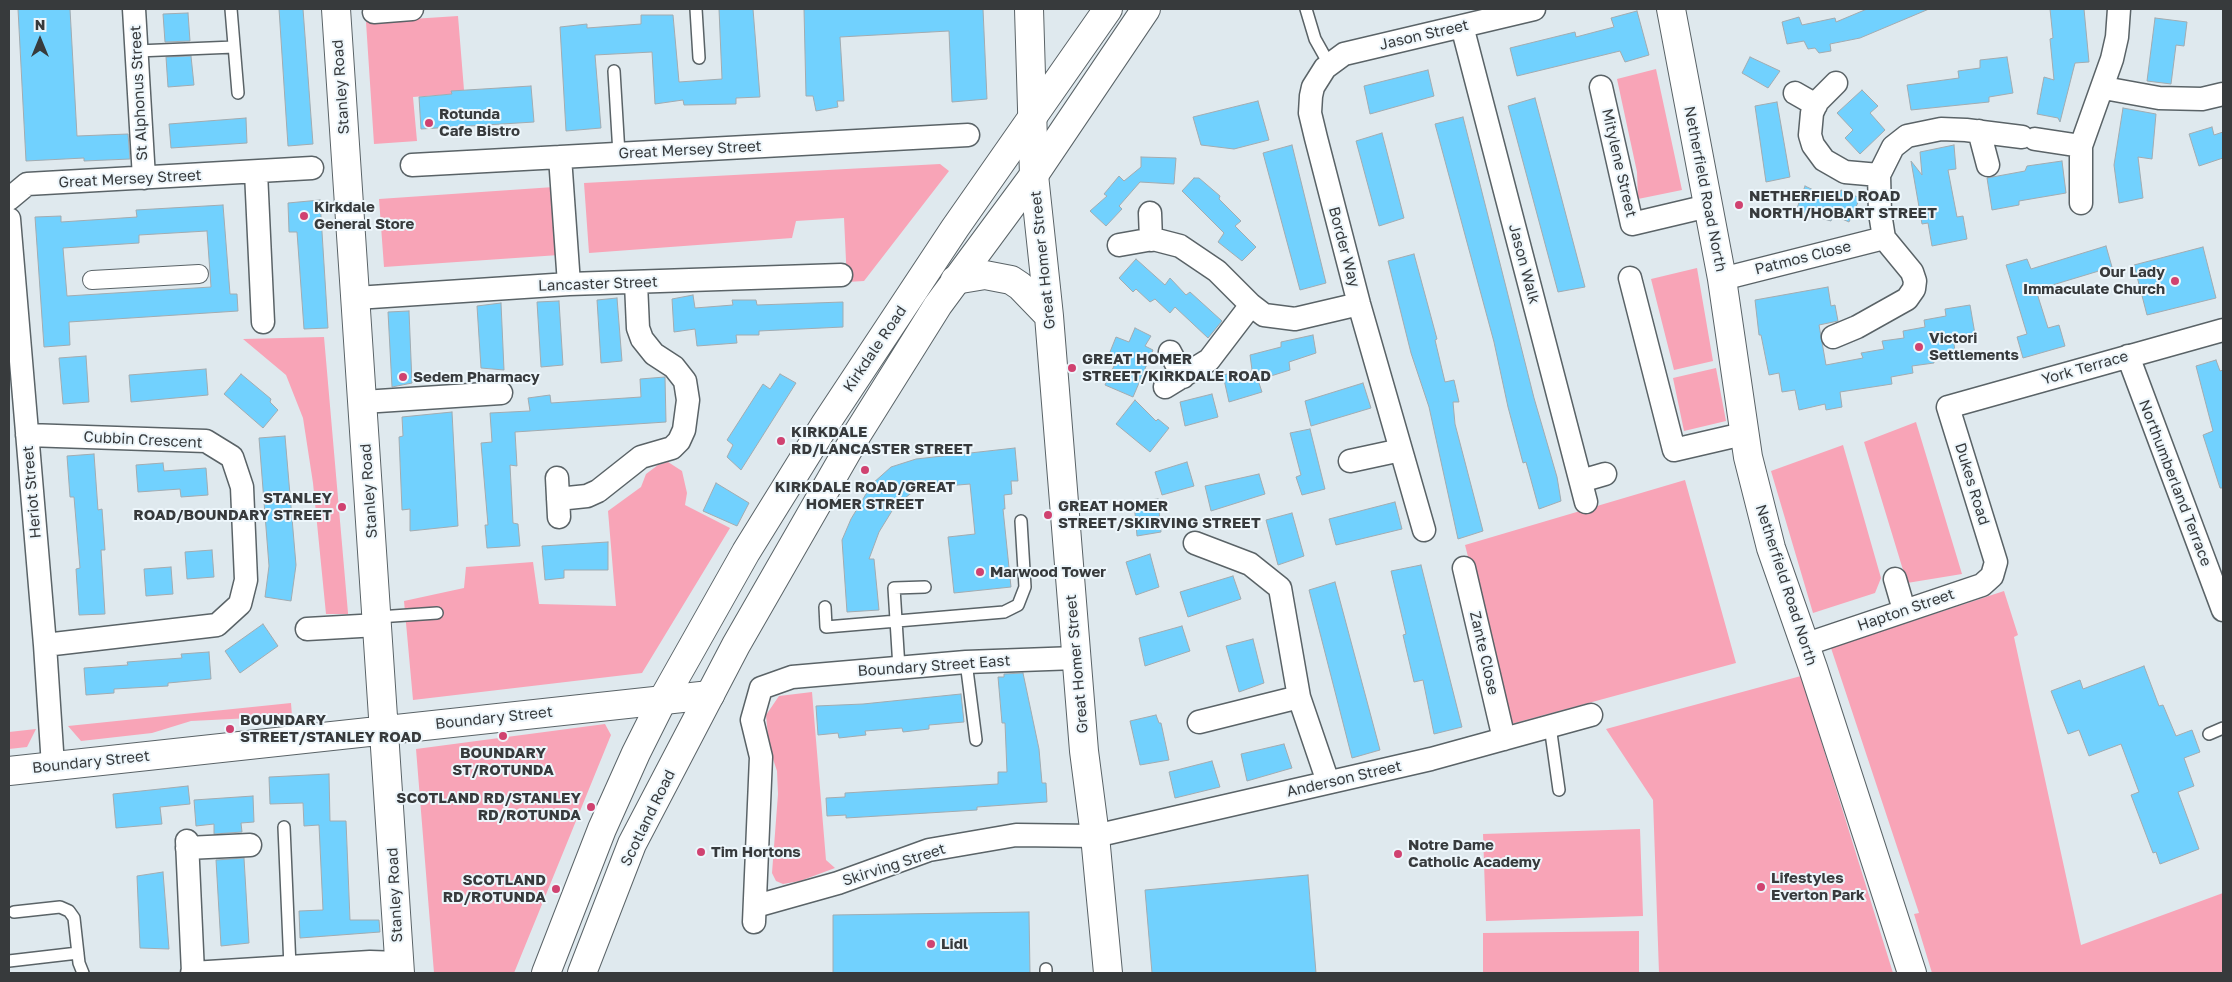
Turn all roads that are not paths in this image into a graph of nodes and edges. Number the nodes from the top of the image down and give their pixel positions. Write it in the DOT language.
graph roads {
  1 [pos="134,9"];
  2 [pos="231,9"];
  3 [pos="336,9"];
  4 [pos="412,9"];
  5 [pos="696,9"];
  6 [pos="1029,9"];
  7 [pos="1108,9"];
  8 [pos="1146,9"];
  9 [pos="1306,9"];
  10 [pos="1534,9"];
  11 [pos="1671,9"];
  12 [pos="2119,9"];
  13 [pos="374,12"];
  14 [pos="1462,26"];
  15 [pos="234,47"];
  16 [pos="137,51"];
  17 [pos="699,58"];
  18 [pos="1337,59"];
  19 [pos="614,71"];
  20 [pos="1836,83"];
  21 [pos="1601,87"];
  22 [pos="2104,88"];
  23 [pos="238,93"];
  24 [pos="1795,93"];
  25 [pos="2223,94"];
  26 [pos="1816,104"];
  27 [pos="1033,114"];
  28 [pos="1979,131"];
  29 [pos="968,135"];
  30 [pos="2082,146"];
  31 [pos="619,154"];
  32 [pos="560,157"];
  33 [pos="412,165"];
  34 [pos="1988,165"];
  35 [pos="312,168"];
  36 [pos="256,172"];
  37 [pos="1034,175"];
  38 [pos="1879,175"];
  39 [pos="144,178"];
  40 [pos="9,199"];
  41 [pos="2081,203"];
  42 [pos="1708,206"];
  43 [pos="1150,213"];
  44 [pos="9,219"];
  45 [pos="1884,238"];
  46 [pos="1151,240"];
  47 [pos="1119,245"];
  48 [pos="199,274"];
  49 [pos="841,275"];
  50 [pos="1630,278"];
  51 [pos="1722,279"];
  52 [pos="92,280"];
  53 [pos="956,280"];
  54 [pos="636,283"];
  55 [pos="569,284"];
  56 [pos="356,298"];
  57 [pos="1359,304"];
  58 [pos="1251,305"];
  59 [pos="1049,316"];
  60 [pos="263,322"];
  61 [pos="2223,330"];
  62 [pos="1833,337"];
  63 [pos="1170,352"];
  64 [pos="2128,356"];
  65 [pos="501,394"];
  66 [pos="363,402"];
  67 [pos="1948,407"];
  68 [pos="1744,434"];
  69 [pos="27,435"];
  70 [pos="1401,450"];
  71 [pos="1350,461"];
  72 [pos="1604,474"];
  73 [pos="558,498"];
  74 [pos="1021,522"];
  75 [pos="1424,530"];
  76 [pos="1195,543"];
  77 [pos="1996,562"];
  78 [pos="1464,568"];
  79 [pos="1895,579"];
  80 [pos="924,587"];
  81 [pos="825,607"];
  82 [pos="1904,610"];
  83 [pos="2223,610"];
  84 [pos="437,613"];
  85 [pos="378,621"];
  86 [pos="896,622"];
  87 [pos="307,629"];
  88 [pos="45,645"];
  89 [pos="1804,645"];
  90 [pos="1076,658"];
  91 [pos="966,662"];
  92 [pos="899,668"];
  93 [pos="710,695"];
  94 [pos="1299,697"];
  95 [pos="662,701"];
  96 [pos="1591,714"];
  97 [pos="1200,722"];
  98 [pos="1550,726"];
  99 [pos="2223,728"];
  100 [pos="385,729"];
  101 [pos="2209,734"];
  102 [pos="1504,739"];
  103 [pos="976,740"];
  104 [pos="53,766"];
  105 [pos="9,771"];
  106 [pos="1328,782"];
  107 [pos="1559,790"];
  108 [pos="284,827"];
  109 [pos="1095,836"];
  110 [pos="250,845"];
  111 [pos="14,912"];
  112 [pos="755,914"];
  113 [pos="78,953"];
  114 [pos="9,961"];
  115 [pos="290,967"];
  116 [pos="400,968"];
  117 [pos="83,973"];
  118 [pos="193,973"];
  119 [pos="546,973"];
  120 [pos="582,973"];
  121 [pos="1108,973"];
  122 [pos="1912,973"];
  1 -- 16 [label="street, St Alphonus Street"];
  2 -- 15 [label="lane"];
  3 -- 56 [label="main road, Stanley Road"];
  4 -- 13 [label="street"];
  5 -- 17 [label="lane"];
  6 -- 27 [label="main road, Great Homer Street"];
  7 -- 27 [label="main road, Kirkdale Road"];
  8 -- 37 [label="main road, Kirkdale Road"];
  9 -- 18 [label="lane"];
  10 -- 14 [label="street, Jason Street"];
  11 -- 42 [label="main road, Netherfield Road North"];
  12 -- 22 [label="street"];
  14 -- 18 [label="street, Jason Street"];
  14 -- 72 [label="street, Jason Walk"];
  15 -- 16 [label="lane"];
  15 -- 23 [label="lane"];
  16 -- 39 [label="street, St Alphonus Street"];
  18 -- 57 [label="street, Border Way"];
  19 -- 31 [label="lane"];
  20 -- 26 [label="street"];
  21 -- 42 [label="street, Mitylene Street"];
  22 -- 25 [label="street"];
  22 -- 30 [label="street"];
  24 -- 26 [label="street"];
  26 -- 38 [label="street"];
  27 -- 37 [label="main road, Great Homer Street"];
  27 -- 95 [label="main road, Kirkdale Road"];
  28 -- 30 [label="street"];
  28 -- 34 [label="street"];
  28 -- 38 [label="street"];
  29 -- 31 [label="street, Great Mersey Street"];
  30 -- 41 [label="street"];
  31 -- 32 [label="street, Great Mersey Street"];
  32 -- 33 [label="street, Great Mersey Street"];
  32 -- 55 [label="street"];
  35 -- 36 [label="street, Great Mersey Street"];
  36 -- 39 [label="street, Great Mersey Street"];
  36 -- 60 [label="street"];
  37 -- 53 [label="main road, Kirkdale Road"];
  37 -- 59 [label="main road, Great Homer Street"];
  38 -- 45 [label="street"];
  39 -- 40 [label="street, Great Mersey Street"];
  42 -- 51 [label="main road, Netherfield Road North"];
  43 -- 46 [label="street"];
  44 -- 69 [label="street, Heriot Street"];
  45 -- 51 [label="street, Patmos Close"];
  45 -- 62 [label="street"];
  46 -- 47 [label="street"];
  46 -- 58 [label="street"];
  48 -- 52 [label="street"];
  49 -- 54 [label="street, Lancaster Street"];
  50 -- 68 [label="street"];
  51 -- 68 [label="main road, Netherfield Road North"];
  53 -- 59 [label="main road"];
  53 -- 93 [label="main road, Kirkdale Road"];
  54 -- 55 [label="street, Lancaster Street"];
  54 -- 73 [label="street"];
  55 -- 56 [label="street, Lancaster Street"];
  56 -- 66 [label="main road, Stanley Road"];
  57 -- 58 [label="street"];
  57 -- 70 [label="street, Border Way"];
  58 -- 63 [label="street"];
  59 -- 90 [label="main road, Great Homer Street"];
  61 -- 64 [label="street, York Terrace"];
  64 -- 67 [label="street, York Terrace"];
  64 -- 83 [label="street, Northumberland Terrace"];
  65 -- 66 [label="street"];
  66 -- 85 [label="main road, Stanley Road"];
  67 -- 77 [label="street, Dukes Road"];
  68 -- 89 [label="main road, Netherfield Road North"];
  69 -- 88 [label="street, Heriot Street"];
  69 -- 88 [label="street, Cubbin Crescent"];
  70 -- 71 [label="street"];
  70 -- 75 [label="street, Border Way"];
  74 -- 86 [label="lane"];
  76 -- 94 [label="street"];
  77 -- 82 [label="street, Hapton Street"];
  78 -- 102 [label="street, Zante Close"];
  79 -- 82 [label="street"];
  80 -- 86 [label="lane"];
  81 -- 86 [label="lane"];
  82 -- 89 [label="street, Hapton Street"];
  84 -- 85 [label="lane"];
  85 -- 87 [label="street"];
  85 -- 100 [label="main road, Stanley Road"];
  86 -- 92 [label="lane"];
  88 -- 104 [label="street, Heriot Street"];
  89 -- 122 [label="main road, Netherfield Road North"];
  90 -- 91 [label="street, Boundary Street East"];
  90 -- 109 [label="main road, Great Homer Street"];
  91 -- 92 [label="street, Boundary Street East"];
  91 -- 103 [label="lane"];
  92 -- 112 [label="street, Boundary Street East"];
  93 -- 95 [label="main road, Boundary Street"];
  93 -- 120 [label="main road, Scotland Road"];
  94 -- 97 [label="street"];
  94 -- 106 [label="street"];
  95 -- 100 [label="main road, Boundary Street"];
  95 -- 119 [label="main road"];
  96 -- 98 [label="street, Anderson Street"];
  98 -- 102 [label="street, Anderson Street"];
  98 -- 107 [label="lane"];
  99 -- 101 [label="lane"];
  100 -- 104 [label="main road, Boundary Street"];
  100 -- 116 [label="main road, Stanley Road"];
  102 -- 106 [label="street, Anderson Street"];
  104 -- 105 [label="main road, Boundary Street"];
  106 -- 109 [label="street, Anderson Street"];
  108 -- 115 [label="lane"];
  109 -- 112 [label="street, Skirving Street"];
  109 -- 121 [label="main road, Great Homer Street"];
  110 -- 118 [label="street"];
  111 -- 113 [label="lane"];
  113 -- 114 [label="lane"];
  113 -- 117 [label="lane"];
  115 -- 116 [label="street"];
  115 -- 118 [label="street"];
}
